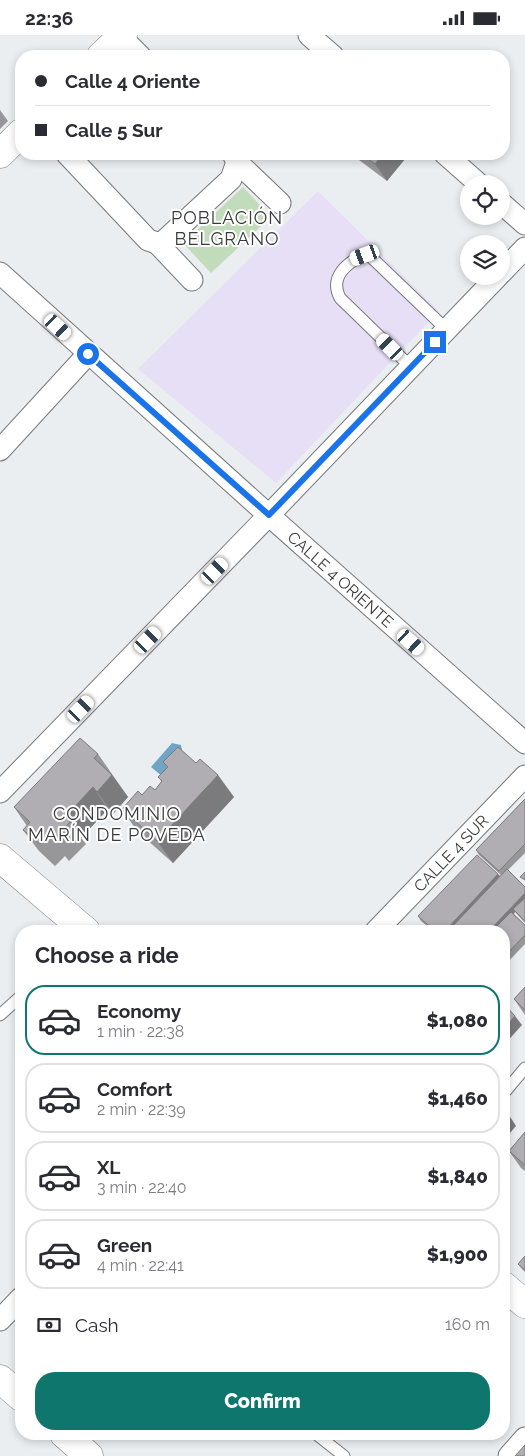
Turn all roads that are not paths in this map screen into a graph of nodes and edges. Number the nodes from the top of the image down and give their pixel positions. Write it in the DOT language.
graph roads {
  1 [pos="309,35"];
  2 [pos="122,36"];
  3 [pos="107,50"];
  4 [pos="135,50"];
  5 [pos="326,50"];
  6 [pos="15,139"];
  7 [pos="0,154"];
  8 [pos="73,160"];
  9 [pos="235,160"];
  10 [pos="237,160"];
  11 [pos="452,160"];
  12 [pos="469,175"];
  13 [pos="280,203"];
  14 [pos="510,211"];
  15 [pos="525,224"];
  16 [pos="157,243"];
  17 [pos="525,248"];
  18 [pos="510,264"];
  19 [pos="0,273"];
  20 [pos="192,280"];
  21 [pos="490,285"];
  22 [pos="447,330"];
  23 [pos="88,354"];
  24 [pos="411,367"];
  25 [pos="0,449"];
  26 [pos="269,515"];
  27 [pos="525,743"];
  28 [pos="525,776"];
  29 [pos="0,792"];
  30 [pos="0,859"];
  31 [pos="79,925"];
  32 [pos="382,925"];
  33 [pos="15,1001"];
  34 [pos="0,1015"];
  35 [pos="524,1068"];
  36 [pos="510,1086"];
  37 [pos="510,1291"];
  38 [pos="15,1304"];
  39 [pos="525,1304"];
  40 [pos="0,1320"];
  41 [pos="0,1379"];
  42 [pos="15,1392"];
  43 [pos="525,1438"];
  44 [pos="71,1440"];
  45 [pos="324,1440"];
  46 [pos="89,1456"];
  47 [pos="344,1456"];
  48 [pos="509,1456"];
  1 -- 5 [label="street"];
  2 -- 3 [label="street"];
  2 -- 4 [label="street"];
  6 -- 7 [label="street"];
  8 -- 16 [label="street"];
  9 -- 16 [label="street"];
  10 -- 13 [label="street"];
  11 -- 12 [label="street"];
  14 -- 15 [label="street"];
  16 -- 20 [label="street"];
  17 -- 18 [label="street"];
  19 -- 23 [label="street, CALLE 4 ORIENTE"];
  21 -- 22 [label="street"];
  22 -- 24 [label="street"];
  22 -- 24 [label="lane"];
  23 -- 25 [label="street"];
  23 -- 26 [label="street, CALLE 4 ORIENTE"];
  24 -- 26 [label="street"];
  26 -- 27 [label="street, CALLE 4 ORIENTE"];
  26 -- 29 [label="street"];
  28 -- 32 [label="street, CALLE 4 SUR"];
  30 -- 31 [label="street"];
  33 -- 34 [label="lane"];
  35 -- 36 [label="lane"];
  37 -- 39 [label="street"];
  38 -- 40 [label="street"];
  41 -- 42 [label="street"];
  43 -- 48 [label="street"];
  44 -- 46 [label="street"];
  45 -- 47 [label="lane"];
}
